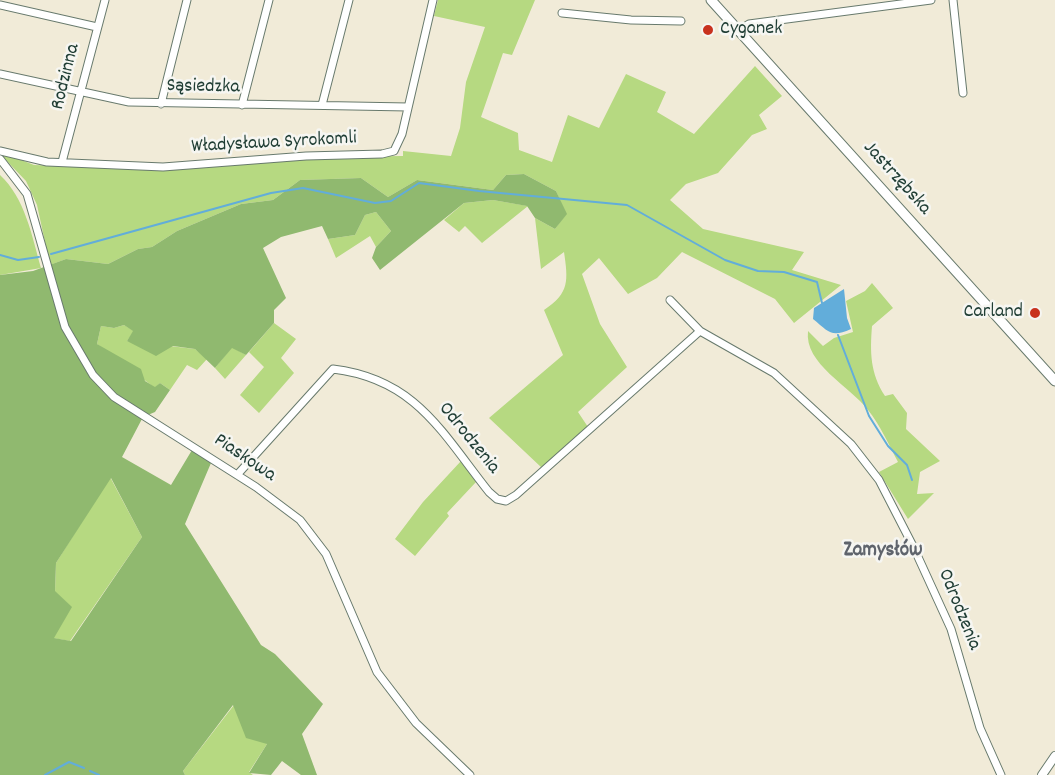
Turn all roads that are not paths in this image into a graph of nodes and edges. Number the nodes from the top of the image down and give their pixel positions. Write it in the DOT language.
graph roads {
  1 [pos="105,0"];
  2 [pos="187,0"];
  3 [pos="269,0"];
  4 [pos="348,0"];
  5 [pos="433,0"];
  6 [pos="711,0"];
  7 [pos="932,0"];
  8 [pos="953,0"];
  9 [pos="912,1"];
  10 [pos="0,5"];
  11 [pos="562,13"];
  12 [pos="681,21"];
  13 [pos="97,27"];
  14 [pos="738,31"];
  15 [pos="0,74"];
  16 [pos="80,92"];
  17 [pos="963,93"];
  18 [pos="161,104"];
  19 [pos="242,105"];
  20 [pos="322,105"];
  21 [pos="408,107"];
  22 [pos="0,151"];
  23 [pos="0,159"];
  24 [pos="62,162"];
  25 [pos="670,300"];
  26 [pos="700,332"];
  27 [pos="1055,381"];
  28 [pos="237,475"];
  29 [pos="1055,756"];
  30 [pos="470,775"];
  31 [pos="1001,775"];
  32 [pos="1042,775"];
  1 -- 13 [label="street, Rodzinna"];
  2 -- 18 [label="street"];
  3 -- 19 [label="street"];
  4 -- 20 [label="street"];
  5 -- 21 [label="street, Władysława Syrokomli"];
  6 -- 14 [label="main road, Jastrzębska"];
  7 -- 9 [label="street"];
  8 -- 17 [label="street"];
  9 -- 14 [label="street"];
  10 -- 13 [label="street"];
  11 -- 12 [label="street"];
  13 -- 16 [label="street, Rodzinna"];
  14 -- 27 [label="main road, Jastrzębska"];
  15 -- 16 [label="street, Sąsiedzka"];
  16 -- 18 [label="street, Sąsiedzka"];
  16 -- 24 [label="street, Rodzinna"];
  18 -- 19 [label="street, Sąsiedzka"];
  19 -- 20 [label="street, Sąsiedzka"];
  20 -- 21 [label="street, Sąsiedzka"];
  21 -- 24 [label="street, Władysława Syrokomli"];
  22 -- 24 [label="street, Władysława Syrokomli"];
  23 -- 28 [label="street, Piaskowa"];
  25 -- 26 [label="street, Odrodzenia"];
  26 -- 28 [label="street, Odrodzenia"];
  26 -- 31 [label="street, Odrodzenia"];
  28 -- 30 [label="street, Piaskowa"];
  29 -- 32 [label="street"];
}
